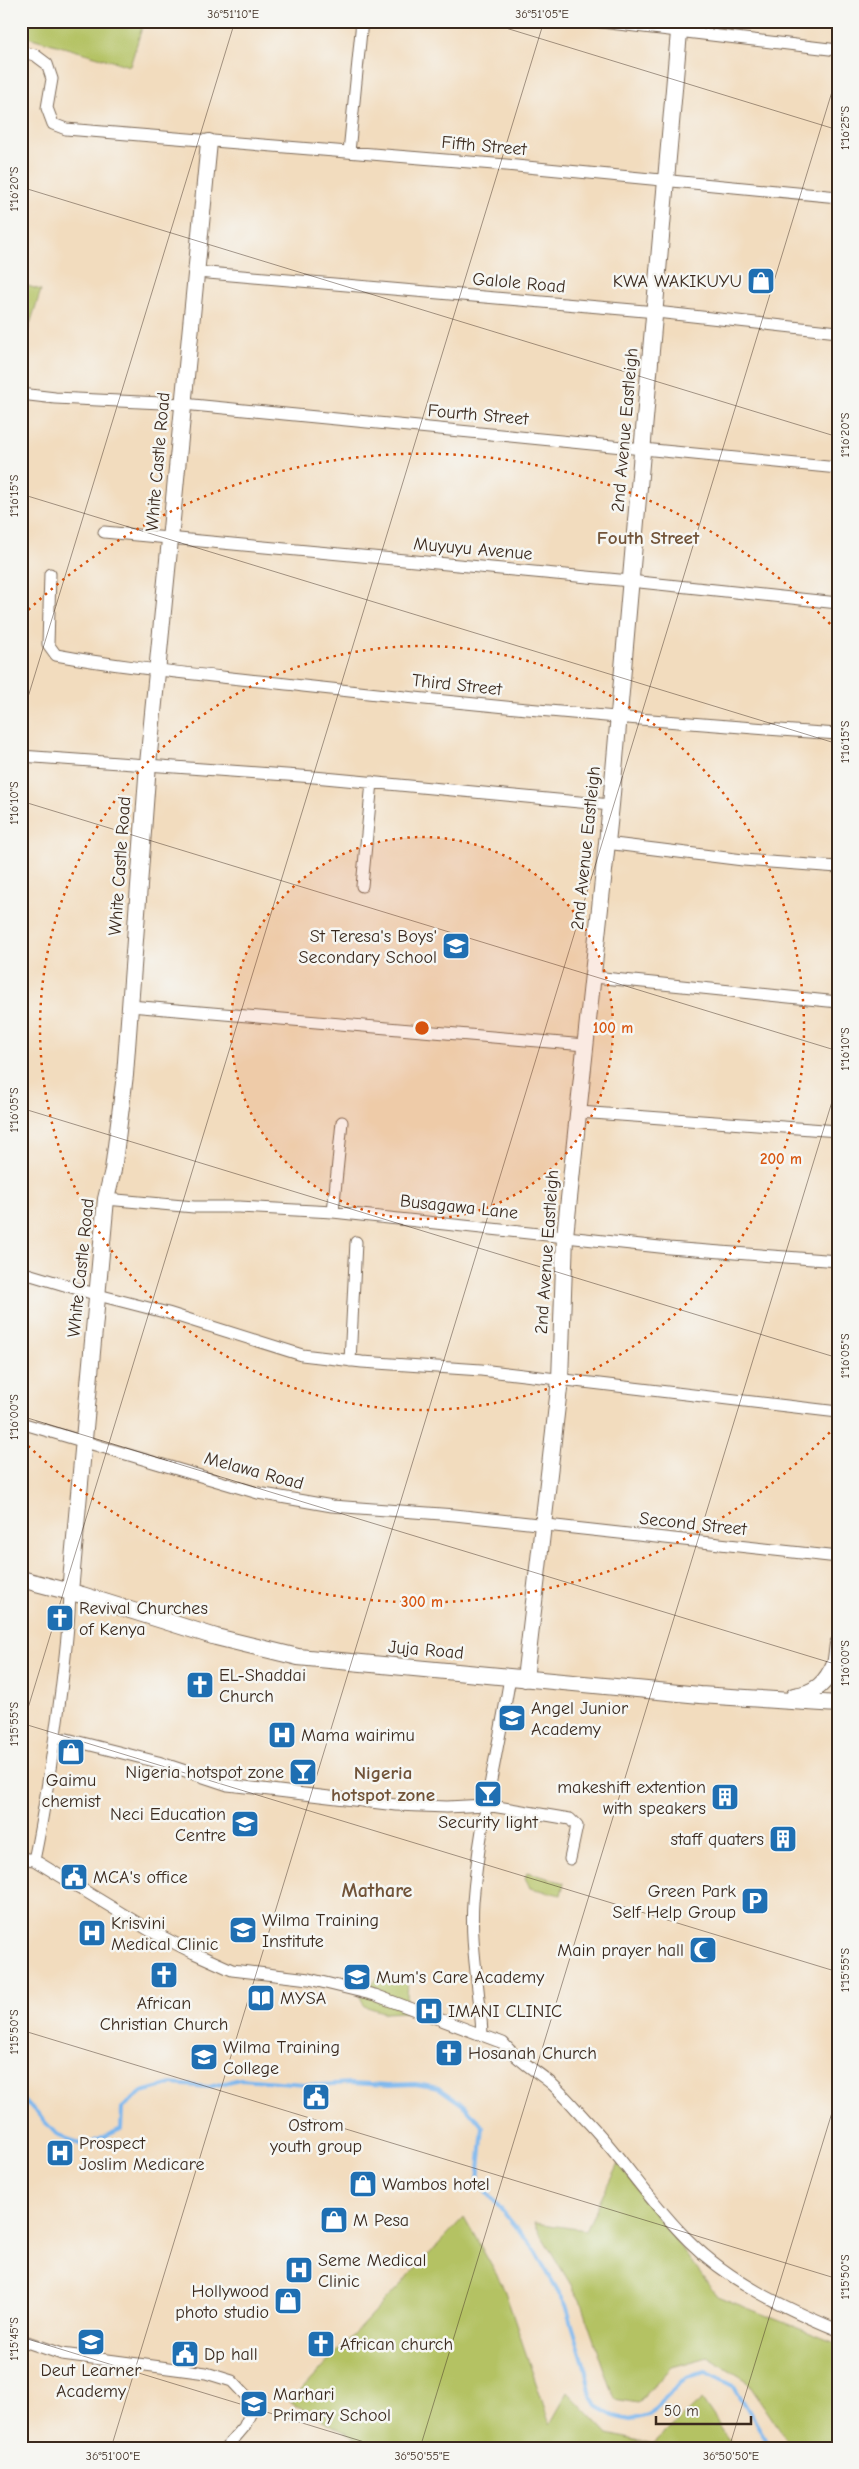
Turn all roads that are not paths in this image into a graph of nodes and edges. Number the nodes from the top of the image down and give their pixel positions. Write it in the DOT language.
graph roads {
  1 [pos="362,21"];
  2 [pos="593,21"];
  3 [pos="680,25"];
  4 [pos="838,50"];
  5 [pos="21,52"];
  6 [pos="209,142"];
  7 [pos="349,152"];
  8 [pos="668,180"];
  9 [pos="838,196"];
  10 [pos="197,272"];
  11 [pos="656,312"];
  12 [pos="838,332"];
  13 [pos="21,394"];
  14 [pos="183,404"];
  15 [pos="644,448"];
  16 [pos="838,468"];
  17 [pos="104,532"];
  18 [pos="172,538"];
  19 [pos="50,574"];
  20 [pos="630,581"];
  21 [pos="838,604"];
  22 [pos="159,669"];
  23 [pos="619,718"];
  24 [pos="838,734"];
  25 [pos="21,756"];
  26 [pos="148,764"];
  27 [pos="372,782"];
  28 [pos="612,805"];
  29 [pos="606,843"];
  30 [pos="838,867"];
  31 [pos="362,886"];
  32 [pos="594,977"];
  33 [pos="838,1002"];
  34 [pos="130,1006"];
  35 [pos="585,1045"];
  36 [pos="579,1112"];
  37 [pos="342,1122"];
  38 [pos="838,1131"];
  39 [pos="106,1199"];
  40 [pos="333,1212"];
  41 [pos="565,1236"];
  42 [pos="356,1242"];
  43 [pos="838,1261"];
  44 [pos="21,1272"];
  45 [pos="98,1295"];
  46 [pos="350,1361"];
  47 [pos="560,1380"];
  48 [pos="838,1412"];
  49 [pos="21,1423"];
  50 [pos="84,1442"];
  51 [pos="544,1526"];
  52 [pos="838,1557"];
  53 [pos="21,1579"];
  54 [pos="70,1592"];
  55 [pos="838,1644"];
  56 [pos="836,1663"];
  57 [pos="517,1678"];
  58 [pos="774,1699"];
  59 [pos="833,1704"];
  60 [pos="55,1736"];
  61 [pos="486,1805"];
  62 [pos="21,1858"];
  63 [pos="34,1860"];
  64 [pos="570,1860"];
  65 [pos="482,2034"];
  66 [pos="838,2330"];
  67 [pos="21,2340"];
  68 [pos="226,2448"];
  1 -- 7 [label="street"];
  2 -- 3 [label="street"];
  3 -- 4 [label="street"];
  3 -- 8 [label="street, 2nd Avenue Eastleigh"];
  5 -- 6 [label="street, Fifth Street"];
  6 -- 7 [label="street, Fifth Street"];
  6 -- 10 [label="street, White Castle Road"];
  7 -- 8 [label="street, Fifth Street"];
  8 -- 9 [label="street, Fifth Street"];
  8 -- 11 [label="street, 2nd Avenue Eastleigh"];
  10 -- 11 [label="street, Galole Road"];
  10 -- 14 [label="street, White Castle Road"];
  11 -- 12 [label="street, Galole Road"];
  11 -- 15 [label="street, 2nd Avenue Eastleigh"];
  13 -- 14 [label="street, Fourth Street"];
  14 -- 15 [label="street, Fourth Street"];
  14 -- 18 [label="street, White Castle Road"];
  15 -- 16 [label="street, Fourth Street"];
  15 -- 20 [label="street, 2nd Avenue Eastleigh"];
  17 -- 18 [label="street, Muyuyu Avenue"];
  18 -- 20 [label="street, Muyuyu Avenue"];
  18 -- 22 [label="street, White Castle Road"];
  19 -- 22 [label="street, Third Street"];
  20 -- 21 [label="street, Muyuyu Avenue"];
  20 -- 23 [label="street, 2nd Avenue Eastleigh"];
  22 -- 23 [label="street, Third Street"];
  22 -- 26 [label="street, White Castle Road"];
  23 -- 24 [label="street, Third Street"];
  23 -- 28 [label="street, 2nd Avenue Eastleigh"];
  25 -- 26 [label="street"];
  26 -- 27 [label="street"];
  26 -- 34 [label="street, White Castle Road"];
  27 -- 28 [label="street"];
  27 -- 31 [label="street"];
  28 -- 29 [label="street, 2nd Avenue Eastleigh"];
  29 -- 30 [label="street"];
  29 -- 32 [label="street, 2nd Avenue Eastleigh"];
  32 -- 33 [label="street"];
  32 -- 35 [label="street, 2nd Avenue Eastleigh"];
  34 -- 35 [label="street"];
  34 -- 39 [label="street, White Castle Road"];
  35 -- 36 [label="street, 2nd Avenue Eastleigh"];
  36 -- 38 [label="street"];
  36 -- 41 [label="street, 2nd Avenue Eastleigh"];
  37 -- 40 [label="street"];
  39 -- 40 [label="street, Busagawa Lane"];
  39 -- 45 [label="street, White Castle Road"];
  40 -- 41 [label="street, Busagawa Lane"];
  41 -- 43 [label="street, Busagawa Lane"];
  41 -- 47 [label="street, 2nd Avenue Eastleigh"];
  42 -- 46 [label="street"];
  44 -- 45 [label="street"];
  45 -- 46 [label="street"];
  45 -- 50 [label="street, White Castle Road"];
  46 -- 47 [label="street"];
  47 -- 48 [label="street"];
  47 -- 51 [label="street, 2nd Avenue Eastleigh"];
  49 -- 50 [label="street, Melawa Road"];
  50 -- 51 [label="street, Melawa Road"];
  50 -- 54 [label="street, White Castle Road"];
  51 -- 52 [label="street, Second Street"];
  51 -- 57 [label="street, 2nd Avenue Eastleigh"];
  53 -- 54 [label="street, Juja Road"];
  54 -- 57 [label="street, Juja Road"];
  54 -- 60 [label="street"];
  55 -- 56 [label="street"];
  56 -- 58 [label="street"];
  56 -- 59 [label="street"];
  57 -- 58 [label="street, Juja Road"];
  57 -- 61 [label="street"];
  58 -- 59 [label="street, Juja Road"];
  60 -- 61 [label="street"];
  60 -- 63 [label="street"];
  61 -- 64 [label="street"];
  61 -- 65 [label="street"];
  62 -- 63 [label="street"];
  63 -- 65 [label="street"];
  65 -- 66 [label="street"];
  67 -- 68 [label="street"];
}
